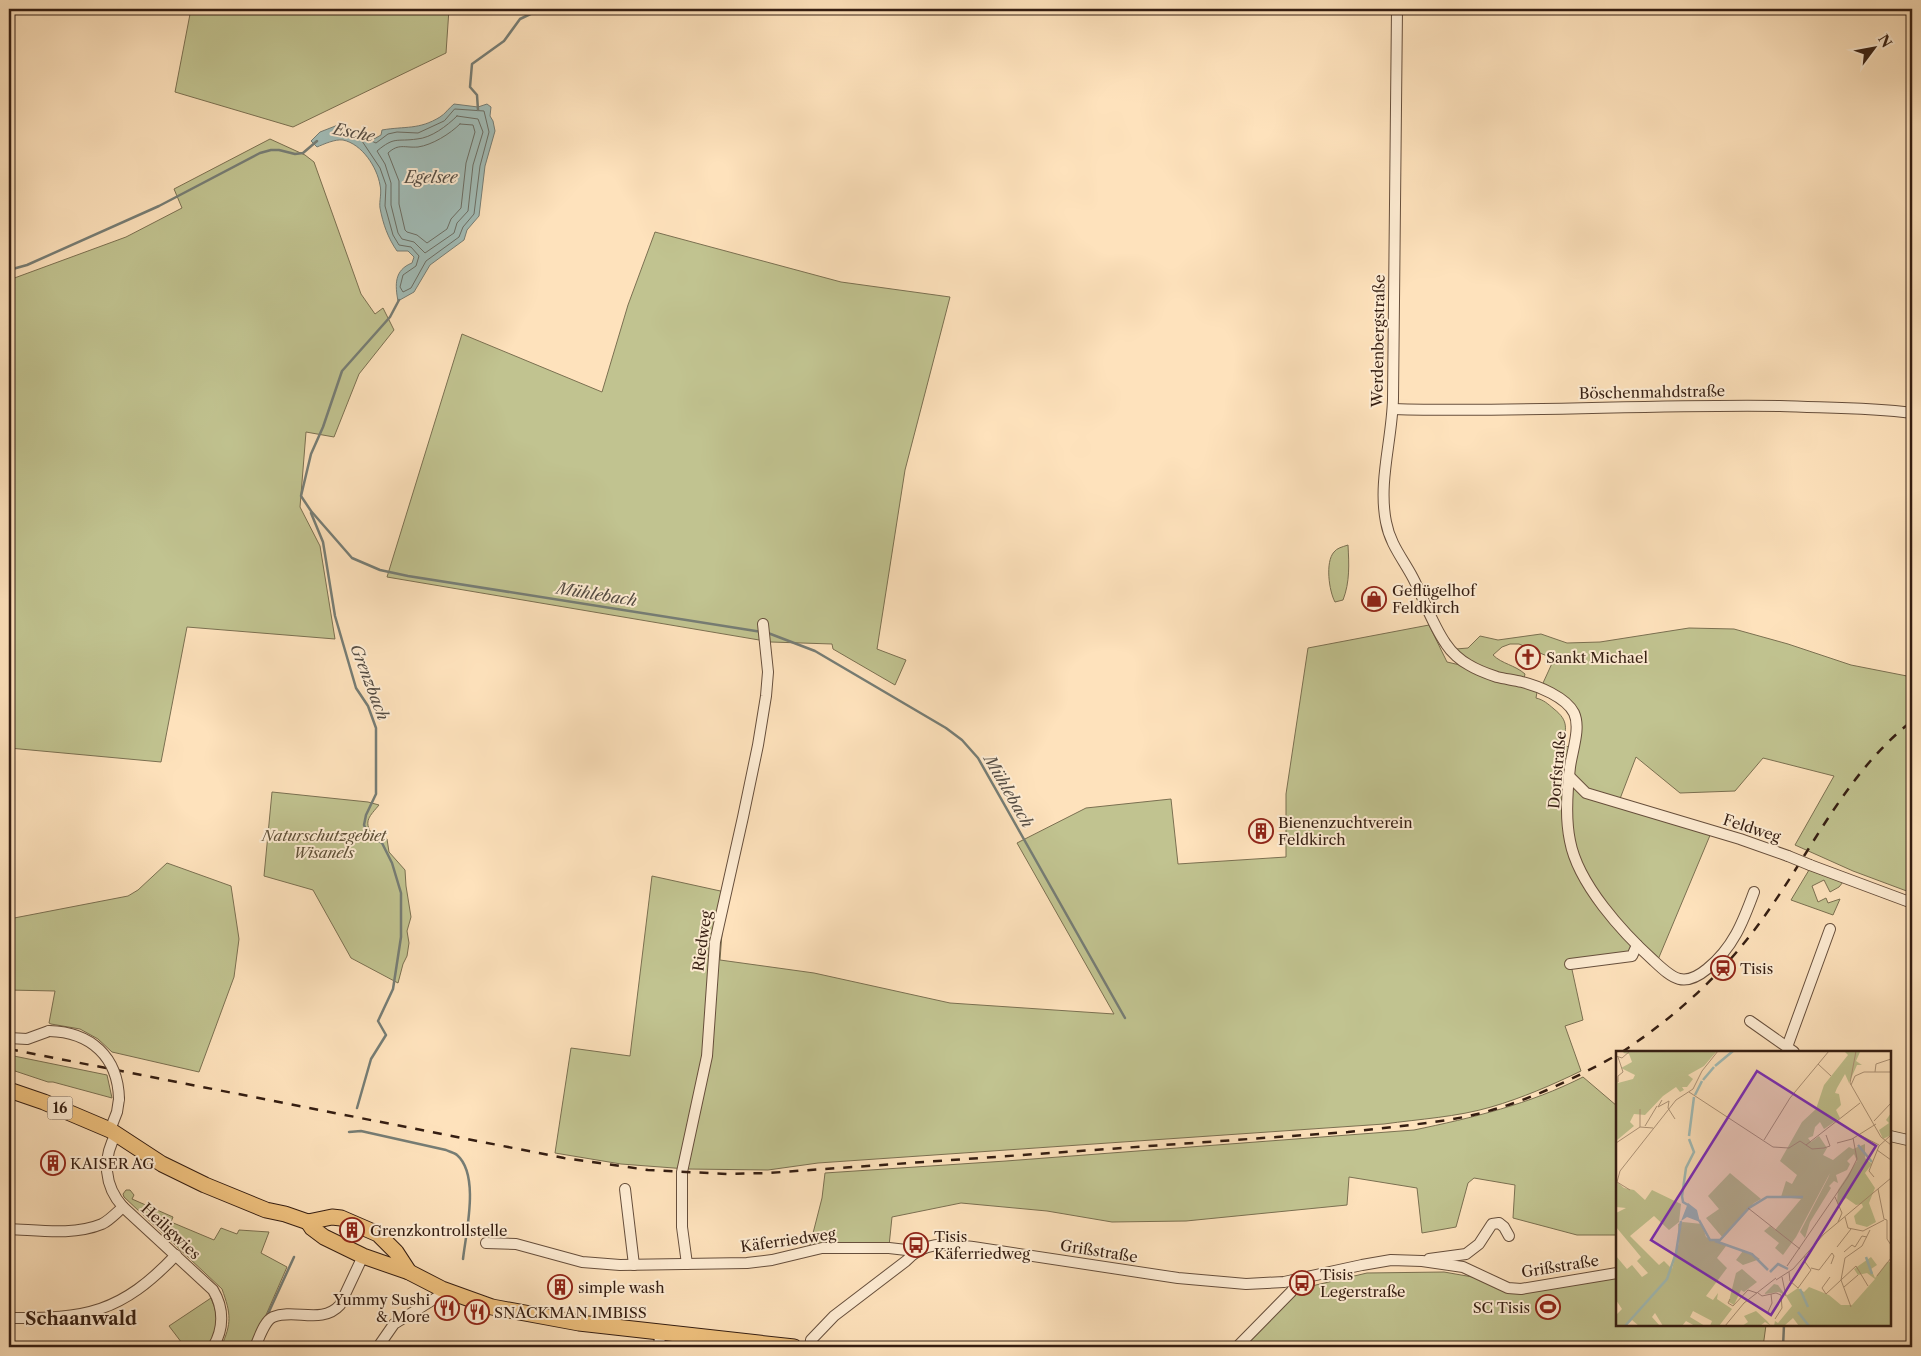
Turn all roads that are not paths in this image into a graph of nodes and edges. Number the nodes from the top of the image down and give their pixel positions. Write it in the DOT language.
graph roads {
  1 [pos="1397,9"];
  2 [pos="1393,409"];
  3 [pos="1912,413"];
  4 [pos="764,630"];
  5 [pos="1456,655"];
  6 [pos="1569,776"];
  7 [pos="1580,788"];
  8 [pos="1567,798"];
  9 [pos="1754,892"];
  10 [pos="1912,903"];
  11 [pos="1830,929"];
  12 [pos="1637,945"];
  13 [pos="1570,964"];
  14 [pos="1750,1021"];
  15 [pos="9,1038"];
  16 [pos="1790,1050"];
  17 [pos="9,1090"];
  18 [pos="113,1132"];
  19 [pos="1891,1136"];
  20 [pos="1912,1141"];
  21 [pos="625,1189"];
  22 [pos="123,1207"];
  23 [pos="308,1222"];
  24 [pos="9,1229"];
  25 [pos="1508,1236"];
  26 [pos="486,1243"];
  27 [pos="915,1252"];
  28 [pos="176,1255"];
  29 [pos="363,1256"];
  30 [pos="1422,1261"];
  31 [pos="688,1264"];
  32 [pos="634,1265"];
  33 [pos="409,1272"];
  34 [pos="1616,1273"];
  35 [pos="1300,1278"];
  36 [pos="442,1289"];
  37 [pos="9,1318"];
  38 [pos="661,1332"];
  39 [pos="214,1347"];
  40 [pos="255,1347"];
  41 [pos="378,1347"];
  42 [pos="657,1347"];
  43 [pos="794,1347"];
  44 [pos="810,1347"];
  45 [pos="1238,1347"];
  1 -- 2 [label="street, Werdenbergstraße"];
  2 -- 3 [label="street, Böschenmahdstraße"];
  2 -- 5 [label="street, Werdenbergstraße"];
  4 -- 31 [label="street, Riedweg"];
  5 -- 6 [label="street, Dorfstraße"];
  6 -- 7 [label="street, Feldweg"];
  6 -- 8 [label="street, Dorfstraße"];
  7 -- 8 [label="street"];
  7 -- 10 [label="street, Feldweg, bridge"];
  8 -- 12 [label="street, Dorfstraße"];
  9 -- 12 [label="street, Dorfstraße"];
  11 -- 16 [label="street"];
  12 -- 13 [label="street"];
  14 -- 16 [label="street"];
  15 -- 18 [label="street, Heiligwies, bridge"];
  17 -- 18 [label="main road, 16"];
  18 -- 22 [label="street, Heiligwies"];
  18 -- 23 [label="main road, 16"];
  19 -- 20 [label="street"];
  21 -- 32 [label="street"];
  22 -- 24 [label="street"];
  22 -- 28 [label="street, Heiligwies"];
  23 -- 29 [label="main road"];
  23 -- 33 [label="main road"];
  25 -- 30 [label="street, Grißstraße"];
  26 -- 32 [label="street, Käferriedweg"];
  27 -- 31 [label="street, Käferriedweg"];
  27 -- 35 [label="street, Grißstraße"];
  27 -- 44 [label="street, Grißstraße"];
  28 -- 37 [label="street"];
  28 -- 39 [label="street, Heiligwies"];
  29 -- 33 [label="main road"];
  29 -- 40 [label="street"];
  30 -- 34 [label="street, Grißstraße"];
  30 -- 35 [label="street, Grißstraße"];
  31 -- 32 [label="street, Käferriedweg"];
  33 -- 36 [label="main road"];
  35 -- 45 [label="street"];
  36 -- 38 [label="main road"];
  36 -- 41 [label="street"];
  38 -- 42 [label="street"];
  38 -- 43 [label="main road"];
}
